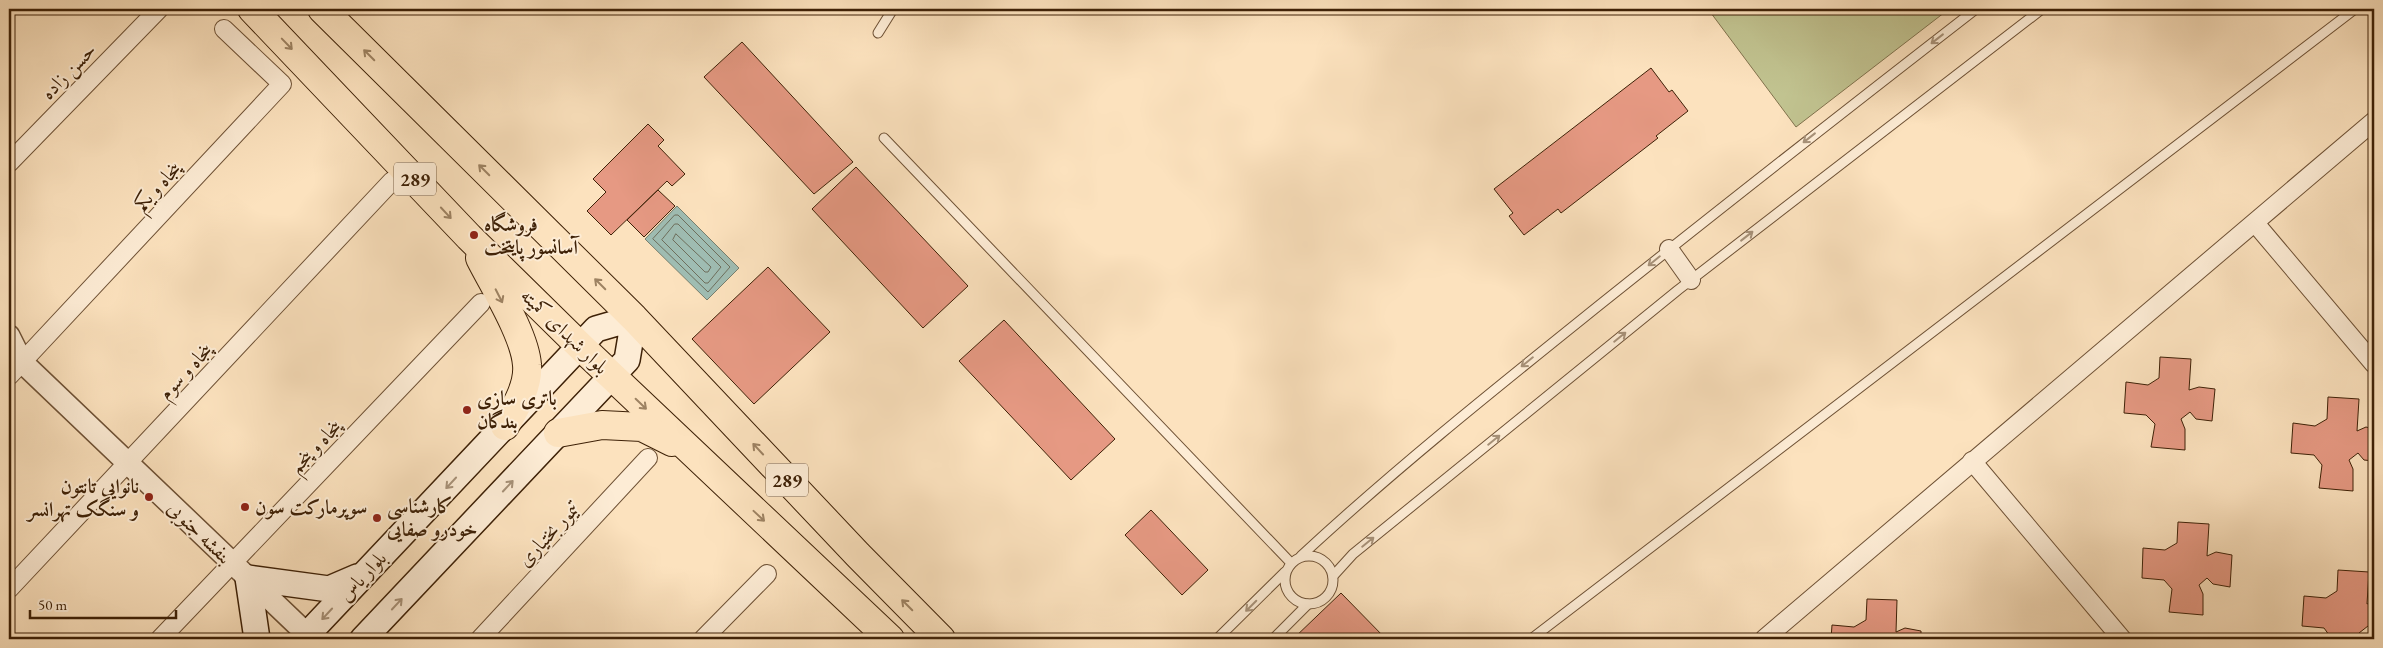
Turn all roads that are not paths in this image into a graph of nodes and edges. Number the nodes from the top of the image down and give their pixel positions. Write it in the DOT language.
graph roads {
  1 [pos="159,9"];
  2 [pos="252,9"];
  3 [pos="893,9"];
  4 [pos="1976,9"];
  5 [pos="2042,9"];
  6 [pos="2355,9"];
  7 [pos="325,10"];
  8 [pos="224,29"];
  9 [pos="878,33"];
  10 [pos="2374,121"];
  11 [pos="884,138"];
  12 [pos="9,163"];
  13 [pos="392,181"];
  14 [pos="2255,223"];
  15 [pos="469,237"];
  16 [pos="1669,249"];
  17 [pos="1691,280"];
  18 [pos="481,303"];
  19 [pos="634,318"];
  20 [pos="9,336"];
  21 [pos="573,354"];
  22 [pos="2374,364"];
  23 [pos="13,365"];
  24 [pos="604,384"];
  25 [pos="505,426"];
  26 [pos="558,433"];
  27 [pos="690,450"];
  28 [pos="648,458"];
  29 [pos="128,462"];
  30 [pos="1972,462"];
  31 [pos="1301,556"];
  32 [pos="1291,563"];
  33 [pos="240,570"];
  34 [pos="1285,572"];
  35 [pos="364,574"];
  36 [pos="767,574"];
  37 [pos="1333,576"];
  38 [pos="9,589"];
  39 [pos="1308,604"];
  40 [pos="308,638"];
  41 [pos="160,639"];
  42 [pos="256,639"];
  43 [pos="363,639"];
  44 [pos="480,639"];
  45 [pos="703,639"];
  46 [pos="890,639"];
  47 [pos="941,639"];
  48 [pos="1217,639"];
  49 [pos="1273,639"];
  50 [pos="1531,639"];
  51 [pos="1764,639"];
  52 [pos="2122,639"];
  1 -- 12 [label="street, حسن زاده"];
  2 -- 15 [label="main road, بلوار شهدای کمیته / 289, one-way"];
  3 -- 9 [label="lane"];
  4 -- 16 [label="lane, one-way"];
  17 -- 5 [label="lane, one-way"];
  6 -- 50 [label="lane"];
  19 -- 7 [label="main road, 289, one-way"];
  8 -- 23 [label="street, پنجاه و یکم"];
  10 -- 14 [label="street"];
  11 -- 32 [label="lane"];
  13 -- 29 [label="street, پنجاه و سوم"];
  14 -- 22 [label="street"];
  14 -- 30 [label="street"];
  15 -- 21 [label="main road, بلوار شهدای کمیته / 289"];
  15 -- 25 [label="main road, one-way"];
  16 -- 17 [label="street"];
  16 -- 31 [label="lane, one-way"];
  37 -- 17 [label="lane, one-way"];
  18 -- 33 [label="street, پنجاه و پنجم"];
  19 -- 21 [label="main road, بلوار یاس"];
  19 -- 24 [label="main road"];
  47 -- 19 [label="main road, 289, one-way"];
  20 -- 23 [label="street, بنفشه جنوبی"];
  21 -- 24 [label="main road, بلوار شهدای کمیته / 289"];
  21 -- 25 [label="main road, بلوار یاس"];
  23 -- 29 [label="street, بنفشه جنوبی"];
  24 -- 26 [label="main road"];
  24 -- 27 [label="main road, بلوار شهدای کمیته / 289, one-way"];
  25 -- 35 [label="main road, بلوار یاس, one-way"];
  26 -- 27 [label="main road"];
  43 -- 26 [label="main road, one-way"];
  27 -- 46 [label="main road, بلوار شهدای کمیته / 289, one-way"];
  28 -- 44 [label="street, تیمور بختیاری"];
  29 -- 33 [label="street, بنفشه جنوبی"];
  29 -- 38 [label="street, پنجاه و سوم"];
  30 -- 51 [label="street"];
  30 -- 52 [label="street"];
  31 -- 32 [label="lane"];
  31 -- 37 [label="lane"];
  32 -- 34 [label="lane"];
  33 -- 35 [label="main road"];
  33 -- 40 [label="street, بنفشه جنوبی"];
  33 -- 41 [label="street, پنجاه و پنجم"];
  33 -- 42 [label="main road"];
  34 -- 39 [label="lane"];
  34 -- 48 [label="lane, one-way"];
  35 -- 40 [label="main road, بلوار یاس, one-way"];
  36 -- 45 [label="street"];
  37 -- 39 [label="lane"];
  39 -- 49 [label="lane"];
}
